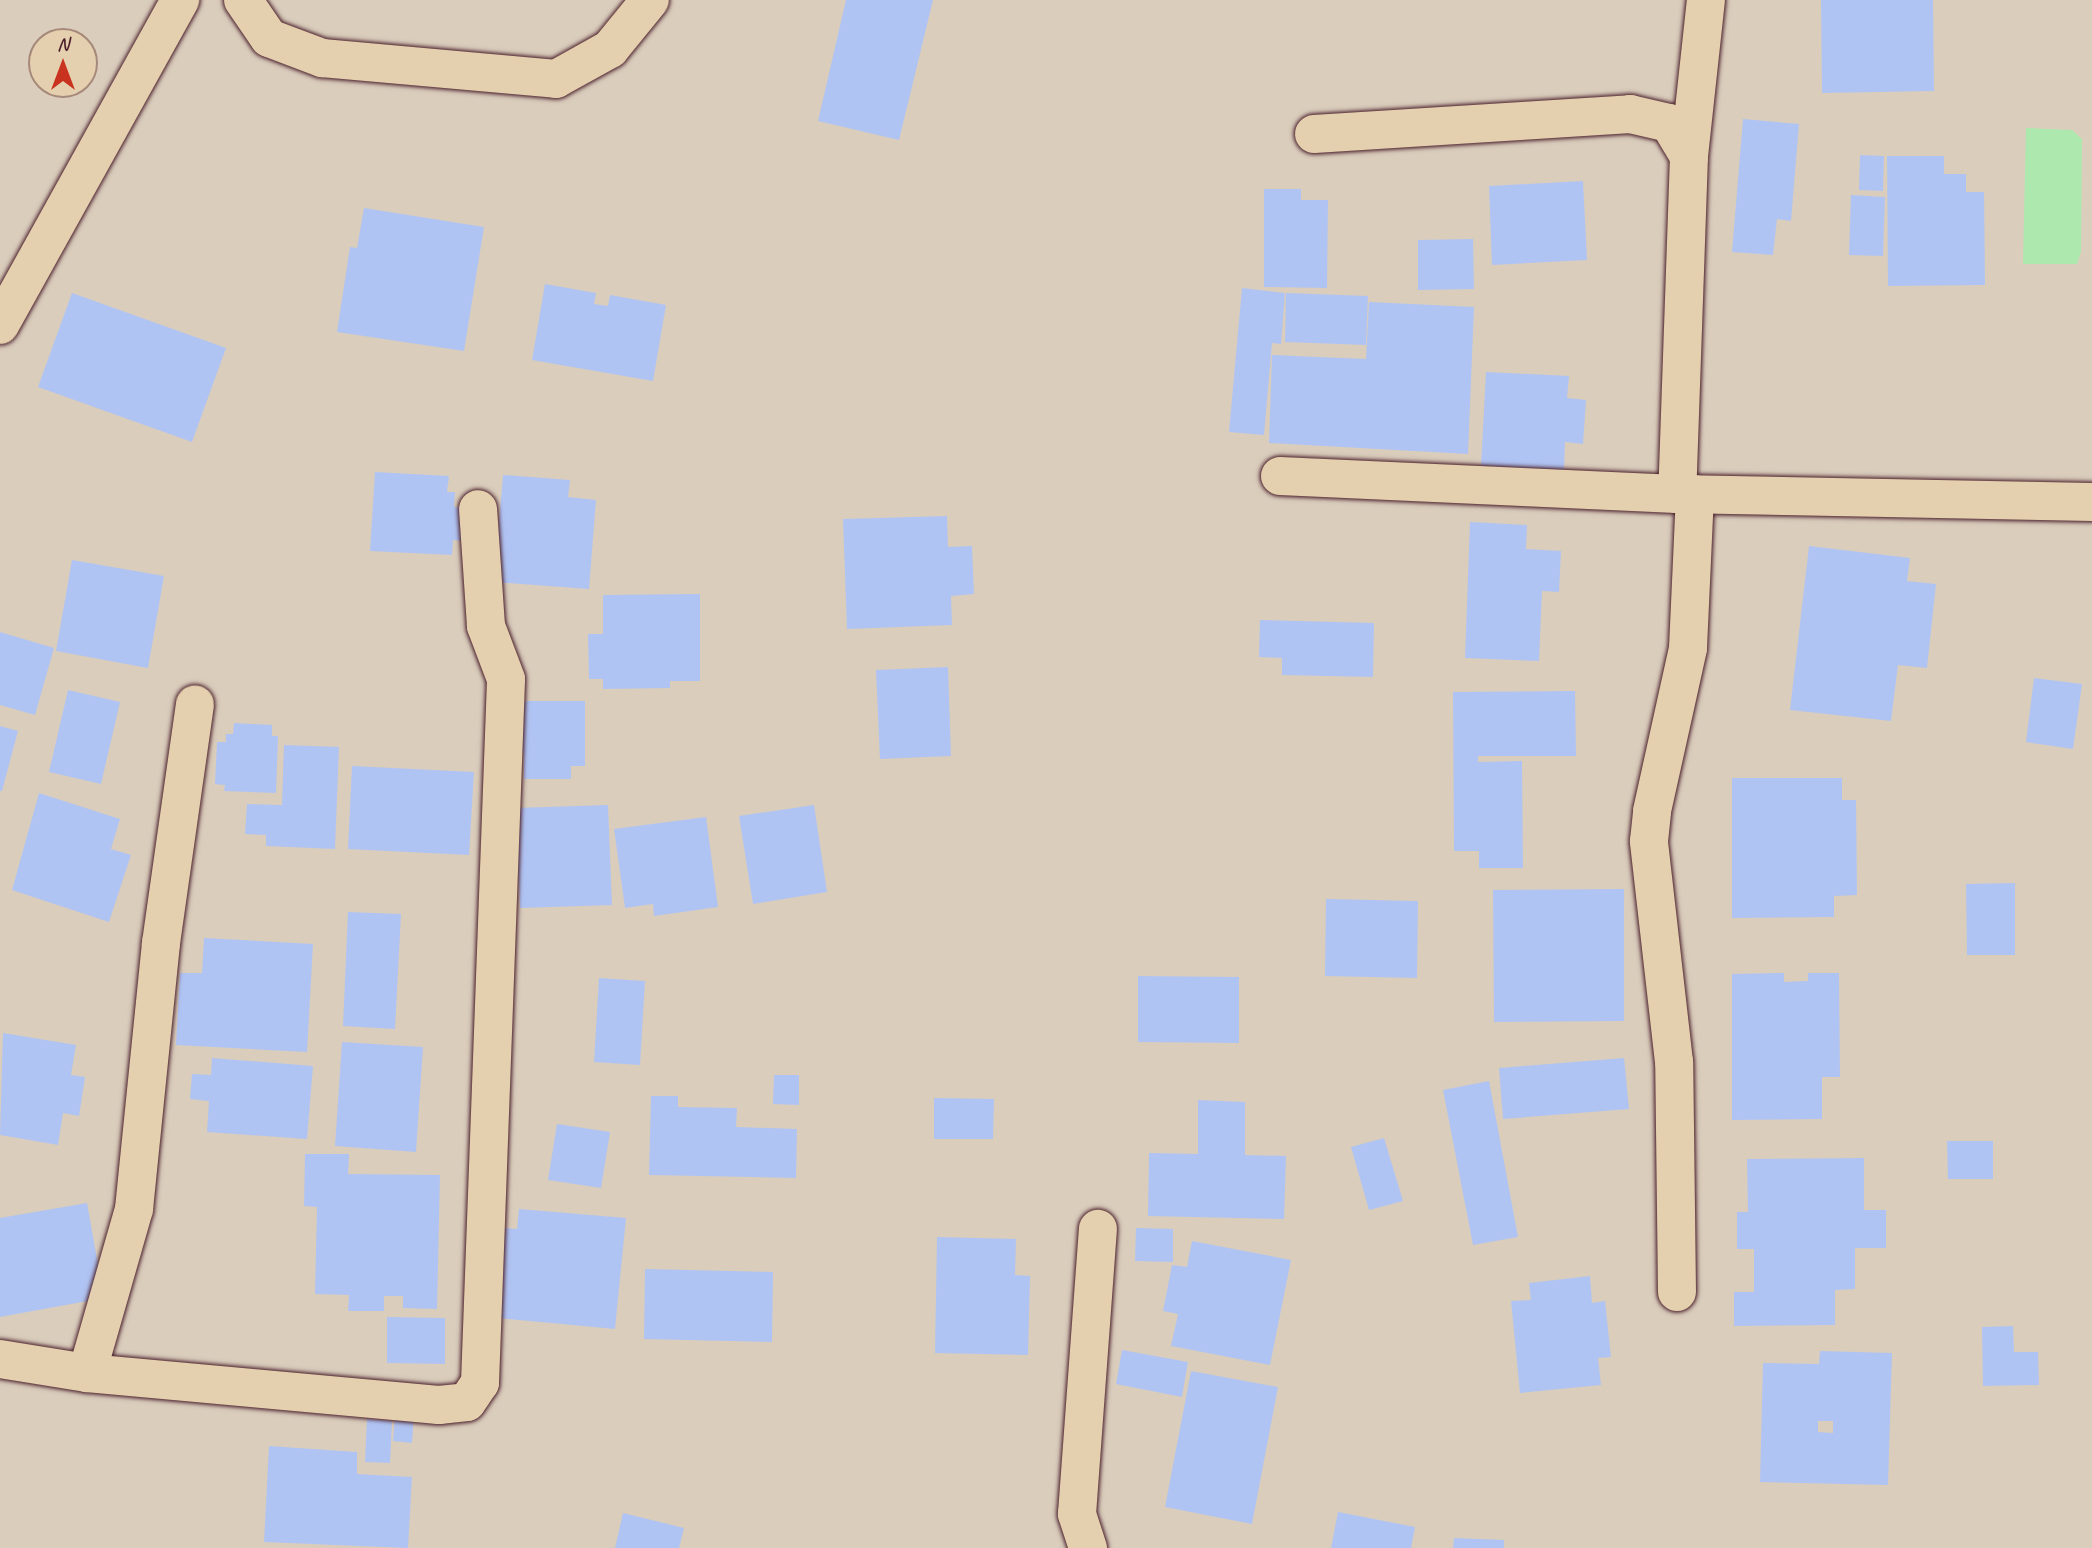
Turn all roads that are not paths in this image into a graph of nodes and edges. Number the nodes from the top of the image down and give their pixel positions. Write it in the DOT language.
graph roads {
  1 [pos="180,0"];
  2 [pos="243,0"];
  3 [pos="650,0"];
  4 [pos="1706,0"];
  5 [pos="1314,134"];
  6 [pos="1689,156"];
  7 [pos="0,326"];
  8 [pos="1280,476"];
  9 [pos="1686,494"];
  10 [pos="2092,502"];
  11 [pos="478,509"];
  12 [pos="195,704"];
  13 [pos="1098,1228"];
  14 [pos="1677,1292"];
  15 [pos="0,1359"];
  16 [pos="87,1373"];
  17 [pos="1088,1548"];
  1 -- 7 [label="street"];
  2 -- 3 [label="street"];
  4 -- 6 [label="street"];
  5 -- 6 [label="street"];
  6 -- 9 [label="street"];
  8 -- 9 [label="street"];
  9 -- 10 [label="street"];
  9 -- 14 [label="street"];
  11 -- 16 [label="street"];
  12 -- 16 [label="street"];
  13 -- 17 [label="street"];
  15 -- 16 [label="street"];
}
